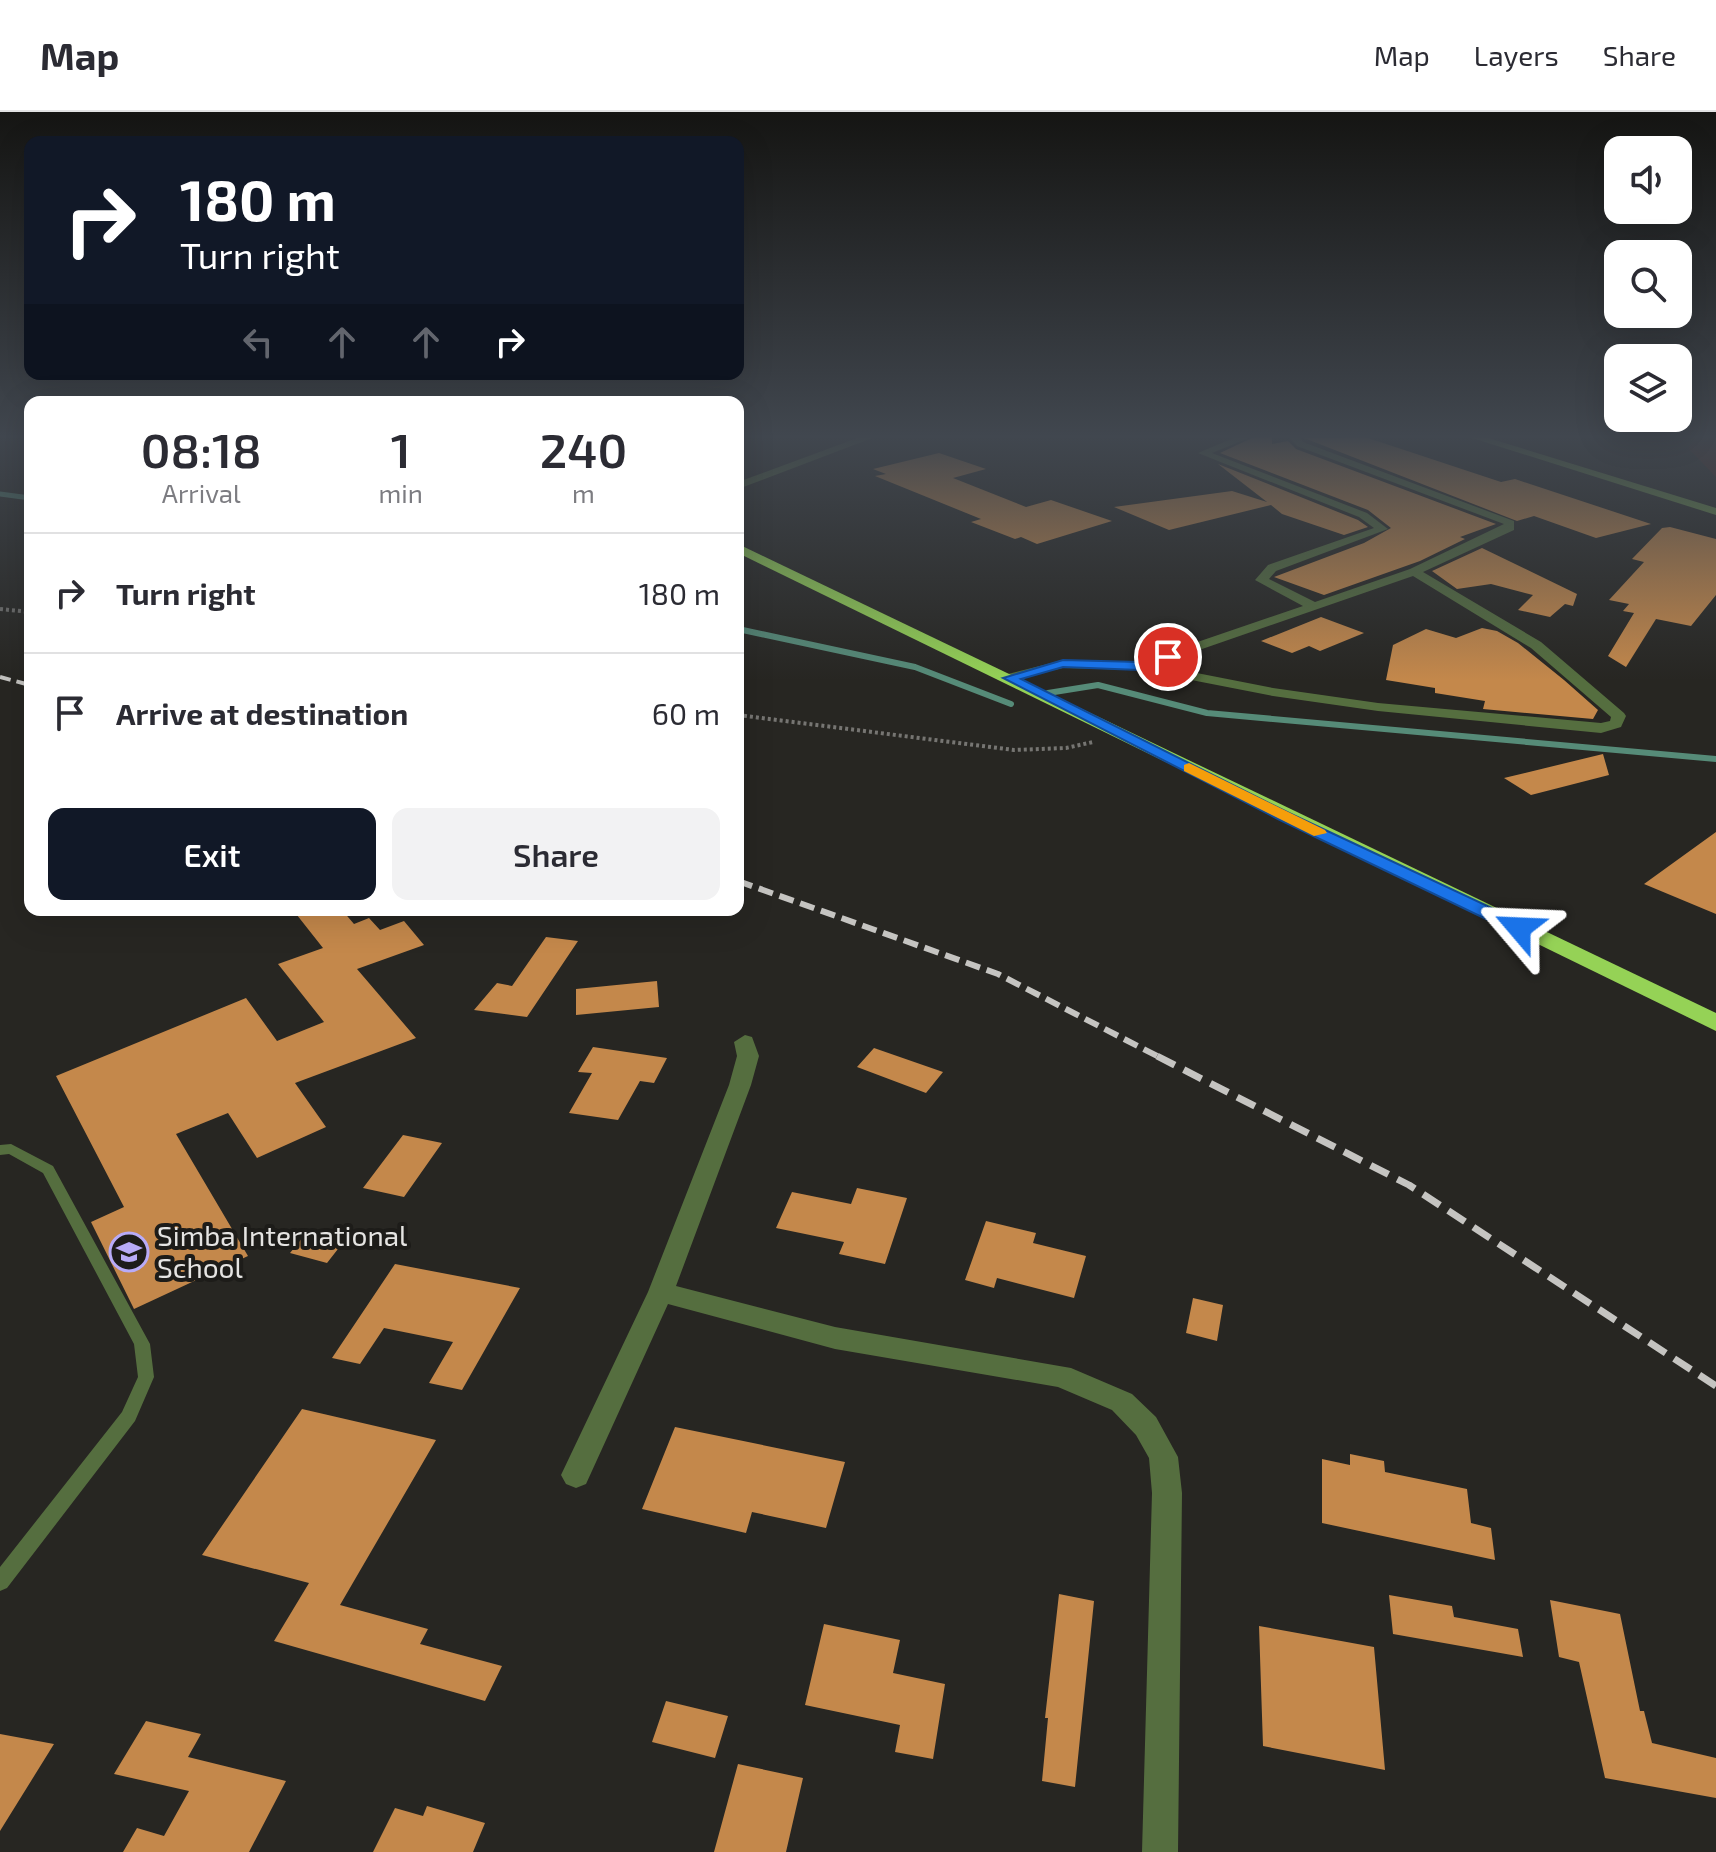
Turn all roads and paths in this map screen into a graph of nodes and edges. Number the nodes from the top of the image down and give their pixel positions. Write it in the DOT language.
graph roads {
  1 [pos="1367,518"];
  2 [pos="1497,518"];
  3 [pos="744,551"];
  4 [pos="1414,572"];
  5 [pos="1315,607"];
  6 [pos="0,609"];
  7 [pos="24,611"];
  8 [pos="1140,666"];
  9 [pos="1009,678"];
  10 [pos="744,716"];
  11 [pos="1126,735"];
  12 [pos="1716,1023"];
  13 [pos="745,1042"];
  14 [pos="0,1150"];
  15 [pos="661,1292"];
  16 [pos="576,1475"];
  17 [pos="0,1582"];
  18 [pos="1160,1852"];
  1 -- 5 [label="street"];
  2 -- 4 [label="street"];
  3 -- 9 [label="highway"];
  4 -- 5 [label="street"];
  4 -- 8 [label="street"];
  5 -- 8 [label="street"];
  6 -- 7 [label="path"];
  8 -- 9 [label="street"];
  9 -- 11 [label="highway"];
  10 -- 11 [label="path"];
  11 -- 12 [label="highway"];
  13 -- 15 [label="street"];
  14 -- 17 [label="lane"];
  15 -- 16 [label="street"];
  15 -- 18 [label="street"];
}
